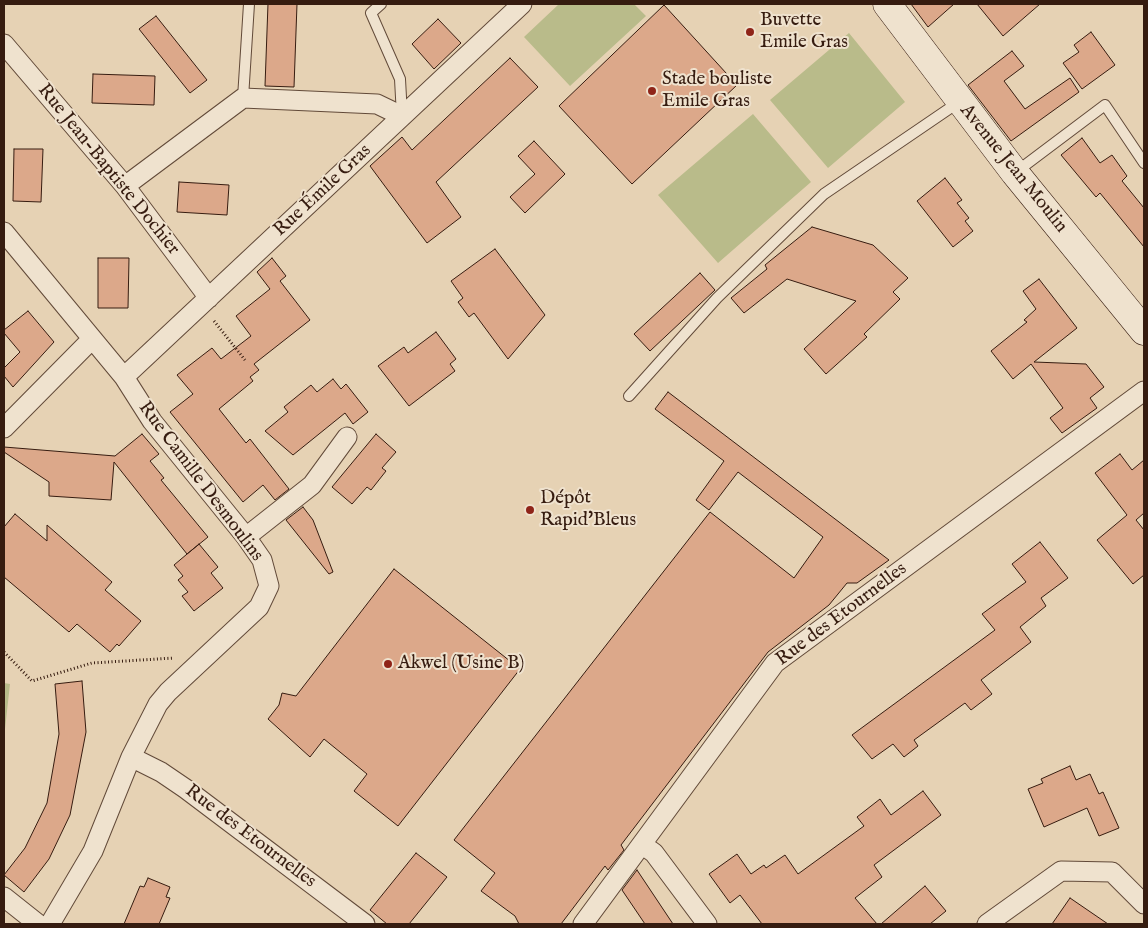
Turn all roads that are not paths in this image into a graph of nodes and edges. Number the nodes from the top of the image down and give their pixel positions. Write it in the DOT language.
graph roads {
  1 [pos="249,4"];
  2 [pos="381,4"];
  3 [pos="522,4"];
  4 [pos="887,4"];
  5 [pos="4,44"];
  6 [pos="243,98"];
  7 [pos="960,102"];
  8 [pos="402,116"];
  9 [pos="1144,163"];
  10 [pos="1015,173"];
  11 [pos="125,186"];
  12 [pos="4,232"];
  13 [pos="205,301"];
  14 [pos="1140,316"];
  15 [pos="92,339"];
  16 [pos="124,377"];
  17 [pos="1144,390"];
  18 [pos="629,396"];
  19 [pos="4,428"];
  20 [pos="346,436"];
  21 [pos="246,538"];
  22 [pos="131,757"];
  23 [pos="643,845"];
  24 [pos="4,897"];
  25 [pos="1144,904"];
  26 [pos="38,924"];
  27 [pos="50,924"];
  28 [pos="365,924"];
  29 [pos="583,924"];
  30 [pos="707,924"];
  31 [pos="987,924"];
  1 -- 6 [label="lane"];
  2 -- 8 [label="lane"];
  3 -- 8 [label="street, Rue Émile Gras"];
  4 -- 7 [label="main road, Avenue Jean Moulin"];
  5 -- 11 [label="street, Rue Jean-Baptiste Dochier"];
  6 -- 8 [label="street"];
  6 -- 11 [label="street"];
  7 -- 10 [label="main road, Avenue Jean Moulin"];
  7 -- 18 [label="lane"];
  8 -- 13 [label="street, Rue Émile Gras"];
  9 -- 10 [label="lane"];
  10 -- 14 [label="main road, Avenue Jean Moulin"];
  11 -- 13 [label="street, Rue Jean-Baptiste Dochier"];
  12 -- 15 [label="street, Rue Camille Desmoulins"];
  13 -- 16 [label="street, Rue Émile Gras"];
  15 -- 16 [label="street, Rue Camille Desmoulins"];
  15 -- 19 [label="street"];
  16 -- 21 [label="street, Rue Camille Desmoulins"];
  17 -- 23 [label="street, Rue des Etournelles"];
  20 -- 21 [label="street"];
  21 -- 22 [label="street, Rue Camille Desmoulins"];
  22 -- 27 [label="street, Rue Camille Desmoulins"];
  22 -- 28 [label="street, Rue des Etournelles"];
  23 -- 29 [label="street, Rue des Etournelles"];
  23 -- 30 [label="street"];
  24 -- 26 [label="street"];
  25 -- 31 [label="street"];
}
